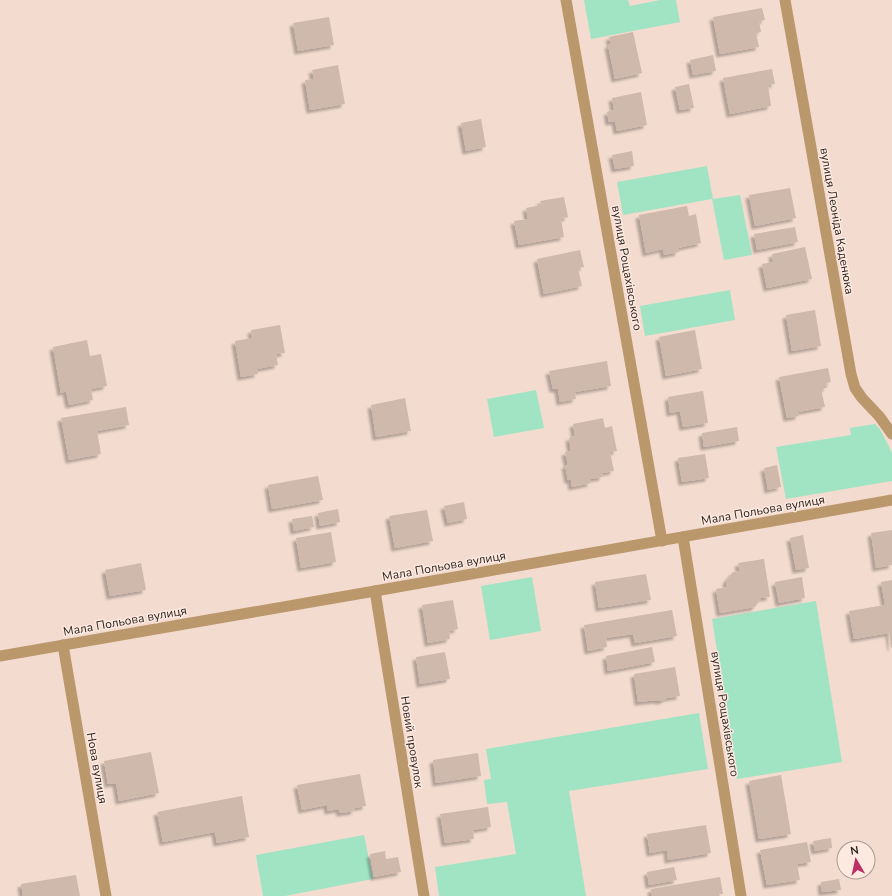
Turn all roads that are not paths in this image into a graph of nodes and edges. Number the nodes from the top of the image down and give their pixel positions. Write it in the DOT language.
graph roads {
  1 [pos="566,0"];
  2 [pos="785,0"];
  3 [pos="892,434"];
  4 [pos="892,500"];
  5 [pos="683,537"];
  6 [pos="662,541"];
  7 [pos="375,591"];
  8 [pos="63,645"];
  9 [pos="0,656"];
  10 [pos="106,896"];
  11 [pos="424,896"];
  12 [pos="741,896"];
  1 -- 6 [label="street, вулиця Рощахівського"];
  2 -- 3 [label="street, вулиця Леоніда Каденюка"];
  4 -- 5 [label="street, Мала Польова вулиця"];
  5 -- 6 [label="street, Мала Польова вулиця"];
  5 -- 12 [label="street, вулиця Рощахівського"];
  6 -- 7 [label="street, Мала Польова вулиця"];
  7 -- 8 [label="street, Мала Польова вулиця"];
  7 -- 11 [label="street, Новий провулок"];
  8 -- 9 [label="street, Мала Польова вулиця"];
  8 -- 10 [label="street, Нова вулиця"];
}
